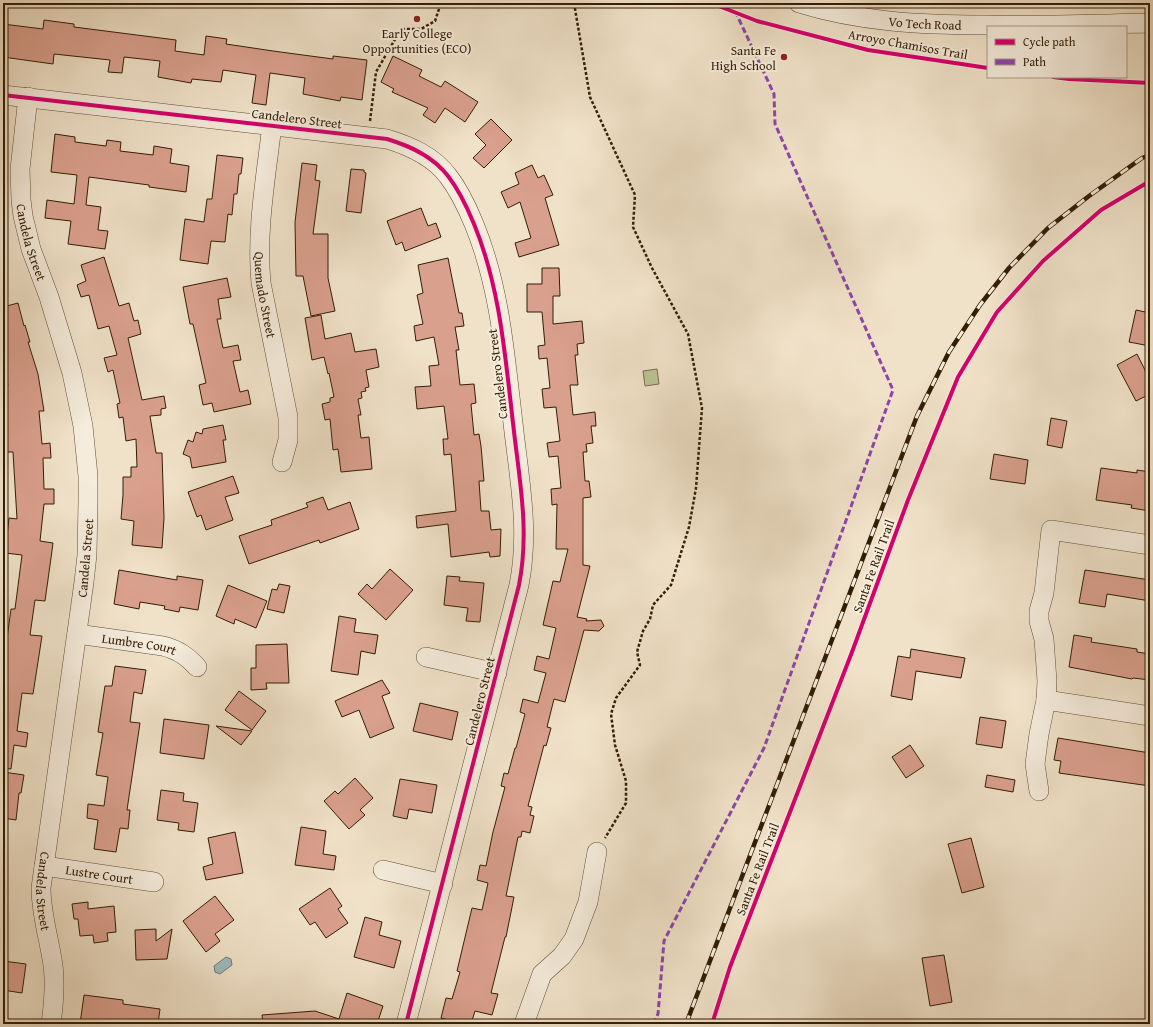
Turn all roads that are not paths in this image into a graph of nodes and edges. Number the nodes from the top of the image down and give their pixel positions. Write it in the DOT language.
graph roads {
  1 [pos="799,3"];
  2 [pos="1150,23"];
  3 [pos="3,95"];
  4 [pos="28,98"];
  5 [pos="272,125"];
  6 [pos="282,462"];
  7 [pos="1150,545"];
  8 [pos="76,634"];
  9 [pos="426,657"];
  10 [pos="197,667"];
  11 [pos="497,673"];
  12 [pos="1046,700"];
  13 [pos="1150,716"];
  14 [pos="1039,791"];
  15 [pos="596,852"];
  16 [pos="44,866"];
  17 [pos="383,870"];
  18 [pos="154,882"];
  19 [pos="442,884"];
  20 [pos="51,1024"];
  21 [pos="406,1024"];
  22 [pos="524,1024"];
  1 -- 2 [label="street, Vo Tech Road"];
  3 -- 4 [label="street, Candelero Street"];
  4 -- 5 [label="street, Candelero Street"];
  4 -- 8 [label="street, Candela Street"];
  5 -- 6 [label="street, Quemado Street"];
  5 -- 11 [label="street, Candelero Street"];
  7 -- 12 [label="street"];
  8 -- 10 [label="street, Lumbre Court"];
  8 -- 16 [label="street, Candela Street"];
  9 -- 11 [label="street"];
  11 -- 19 [label="street, Candelero Street"];
  12 -- 13 [label="street"];
  12 -- 14 [label="street"];
  15 -- 22 [label="street"];
  16 -- 18 [label="street, Lustre Court"];
  16 -- 20 [label="street, Candela Street"];
  17 -- 19 [label="street"];
  19 -- 21 [label="street, Candelero Street"];
}
